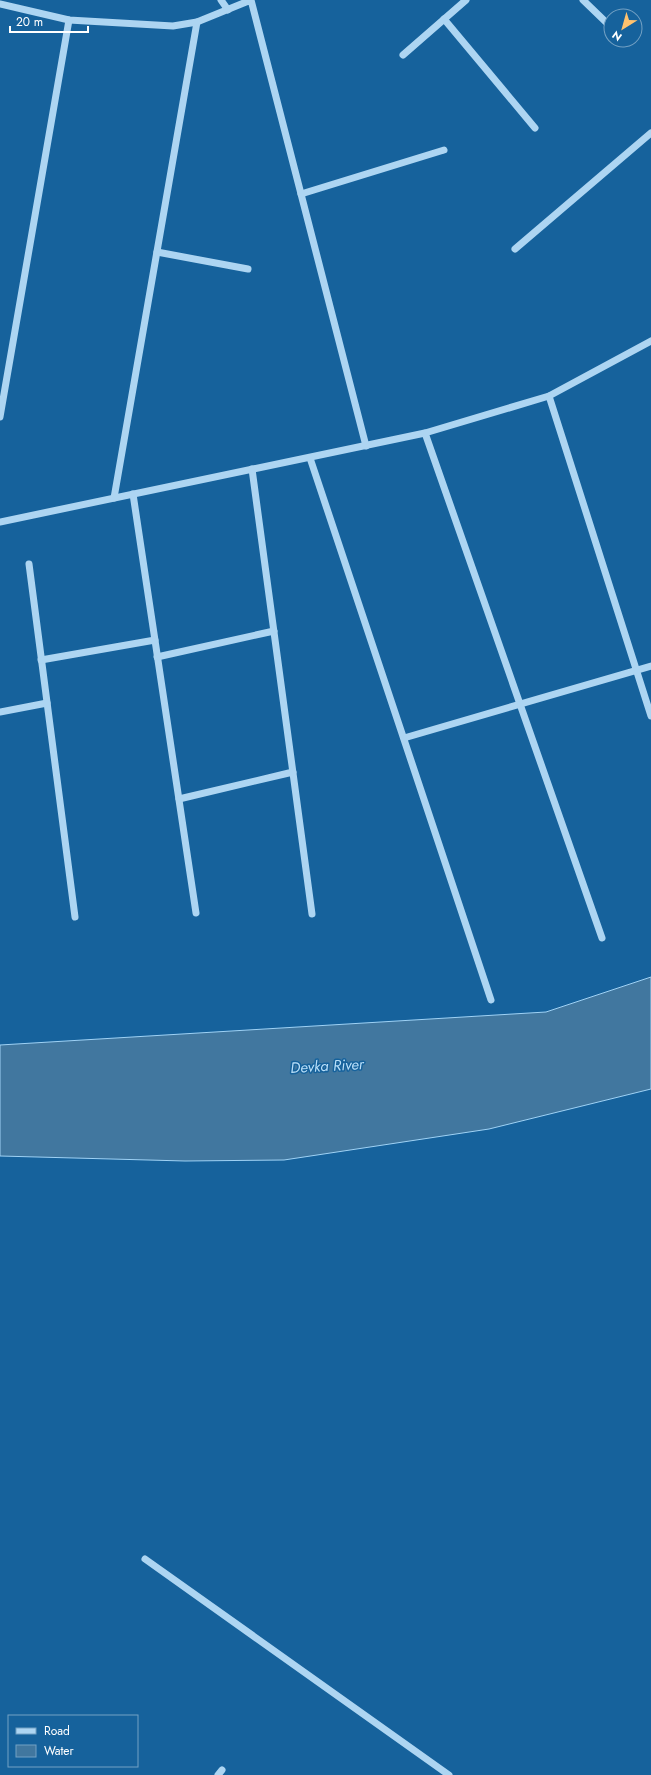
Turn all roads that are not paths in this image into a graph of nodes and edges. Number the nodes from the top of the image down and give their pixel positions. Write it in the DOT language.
graph roads {
  1 [pos="221,0"];
  2 [pos="466,0"];
  3 [pos="583,0"];
  4 [pos="0,4"];
  5 [pos="228,10"];
  6 [pos="444,19"];
  7 [pos="603,19"];
  8 [pos="69,20"];
  9 [pos="197,22"];
  10 [pos="403,55"];
  11 [pos="535,128"];
  12 [pos="651,132"];
  13 [pos="444,150"];
  14 [pos="301,194"];
  15 [pos="515,249"];
  16 [pos="157,252"];
  17 [pos="248,269"];
  18 [pos="651,341"];
  19 [pos="549,396"];
  20 [pos="0,417"];
  21 [pos="425,433"];
  22 [pos="366,446"];
  23 [pos="310,458"];
  24 [pos="252,469"];
  25 [pos="133,494"];
  26 [pos="114,498"];
  27 [pos="0,522"];
  28 [pos="29,564"];
  29 [pos="274,631"];
  30 [pos="155,640"];
  31 [pos="157,657"];
  32 [pos="41,660"];
  33 [pos="651,666"];
  34 [pos="636,670"];
  35 [pos="47,703"];
  36 [pos="520,704"];
  37 [pos="0,712"];
  38 [pos="651,716"];
  39 [pos="404,738"];
  40 [pos="293,772"];
  41 [pos="179,800"];
  42 [pos="196,913"];
  43 [pos="312,914"];
  44 [pos="75,917"];
  45 [pos="602,938"];
  46 [pos="491,1000"];
  47 [pos="145,1559"];
  48 [pos="449,1775"];
  1 -- 5 [label="street"];
  2 -- 6 [label="street"];
  3 -- 7 [label="street"];
  4 -- 8 [label="street"];
  5 -- 9 [label="street"];
  5 -- 14 [label="street"];
  6 -- 10 [label="street"];
  6 -- 11 [label="street"];
  8 -- 9 [label="street"];
  8 -- 20 [label="street"];
  9 -- 16 [label="street"];
  12 -- 15 [label="street"];
  13 -- 14 [label="street"];
  14 -- 22 [label="street"];
  16 -- 17 [label="street"];
  16 -- 26 [label="street"];
  18 -- 19 [label="street"];
  19 -- 21 [label="street"];
  19 -- 34 [label="street"];
  21 -- 22 [label="street"];
  21 -- 36 [label="street"];
  22 -- 23 [label="street"];
  23 -- 24 [label="street"];
  23 -- 39 [label="street"];
  24 -- 25 [label="street"];
  24 -- 29 [label="street"];
  25 -- 26 [label="street"];
  25 -- 30 [label="street"];
  26 -- 27 [label="street"];
  28 -- 32 [label="street"];
  29 -- 31 [label="street"];
  29 -- 40 [label="street"];
  30 -- 31 [label="street"];
  30 -- 32 [label="street"];
  31 -- 41 [label="street"];
  32 -- 35 [label="street"];
  33 -- 34 [label="street"];
  34 -- 36 [label="street"];
  34 -- 38 [label="street"];
  35 -- 37 [label="street"];
  35 -- 44 [label="street"];
  36 -- 39 [label="street"];
  36 -- 45 [label="street"];
  39 -- 46 [label="street"];
  40 -- 41 [label="street"];
  40 -- 43 [label="street"];
  41 -- 42 [label="street"];
  47 -- 48 [label="street"];
}
